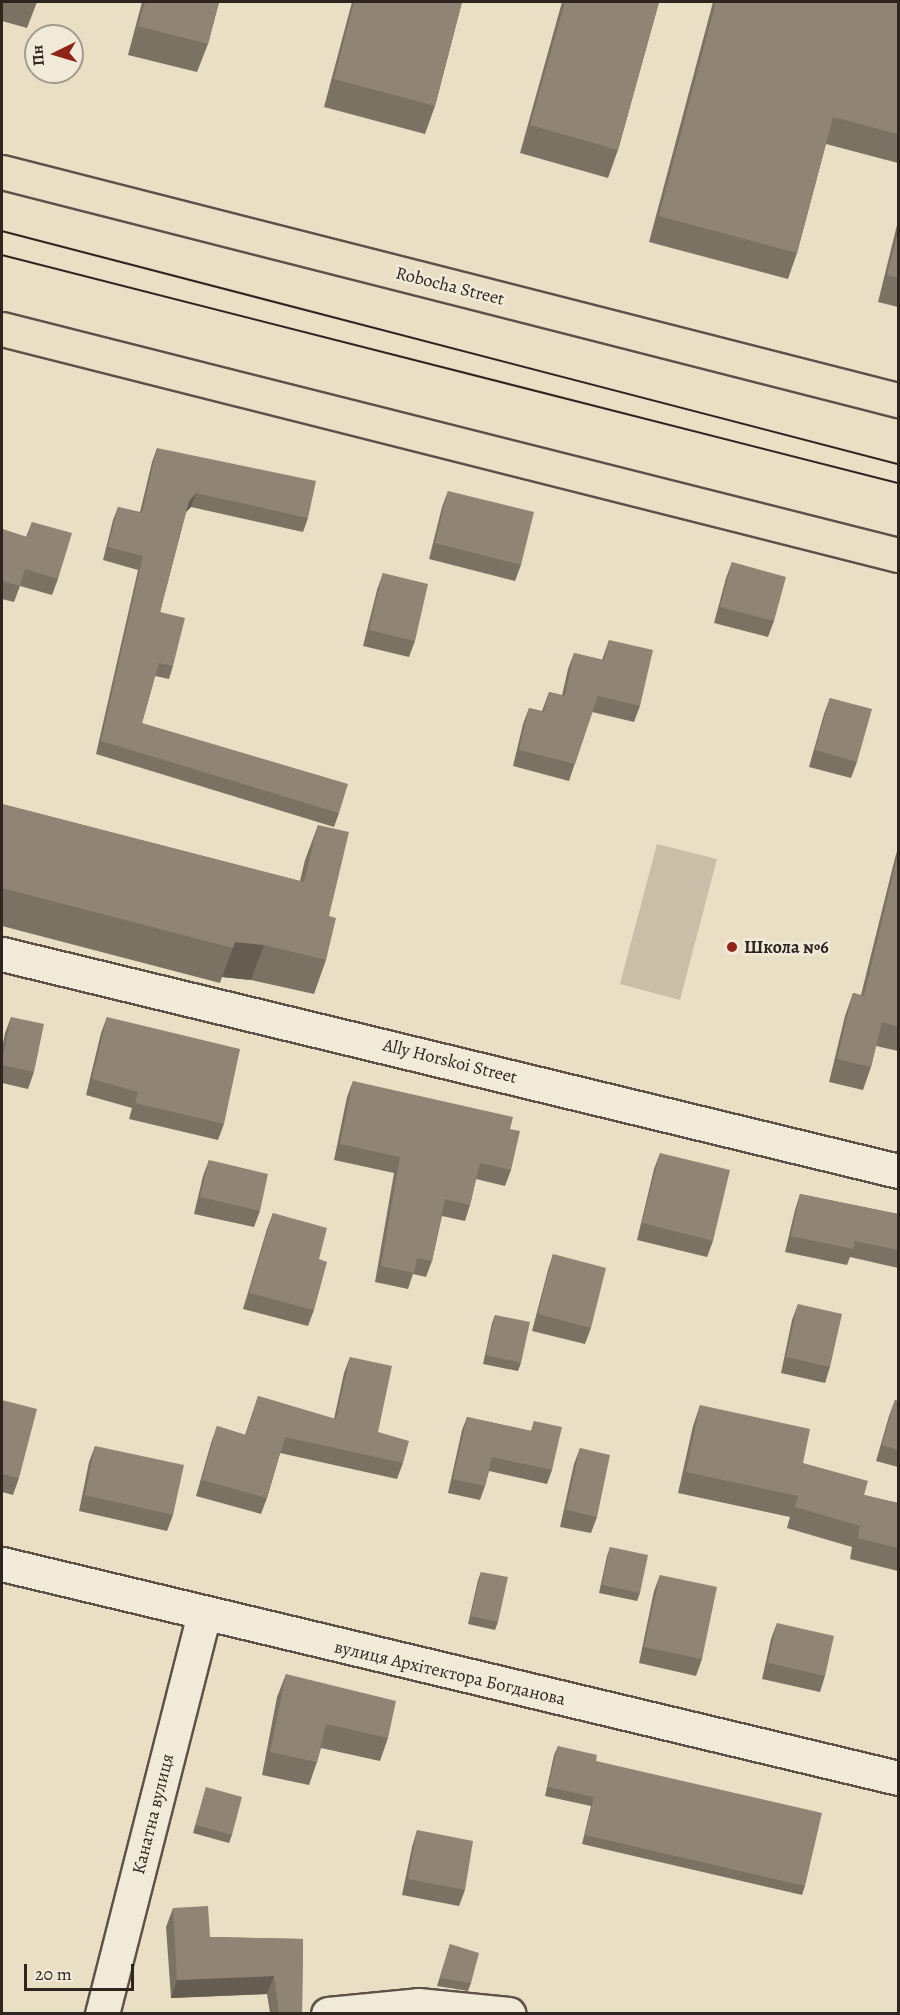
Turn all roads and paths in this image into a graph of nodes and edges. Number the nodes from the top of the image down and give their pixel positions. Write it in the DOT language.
graph roads {
  1 [pos="2,172"];
  2 [pos="2,329"];
  3 [pos="898,400"];
  4 [pos="898,555"];
  5 [pos="2,954"];
  6 [pos="898,1171"];
  7 [pos="2,1564"];
  8 [pos="204,1615"];
  9 [pos="898,1778"];
  10 [pos="102,2013"];
  11 [pos="328,2013"];
  12 [pos="509,2013"];
  1 -- 3 [label="main road, Robocha Street"];
  2 -- 4 [label="main road"];
  5 -- 6 [label="street, Ally Horskoi Street"];
  7 -- 8 [label="street, вулиця Архітектора Богданова"];
  8 -- 9 [label="street, вулиця Архітектора Богданова"];
  8 -- 10 [label="street, Канатна вулиця"];
  11 -- 12 [label="street"];
}
